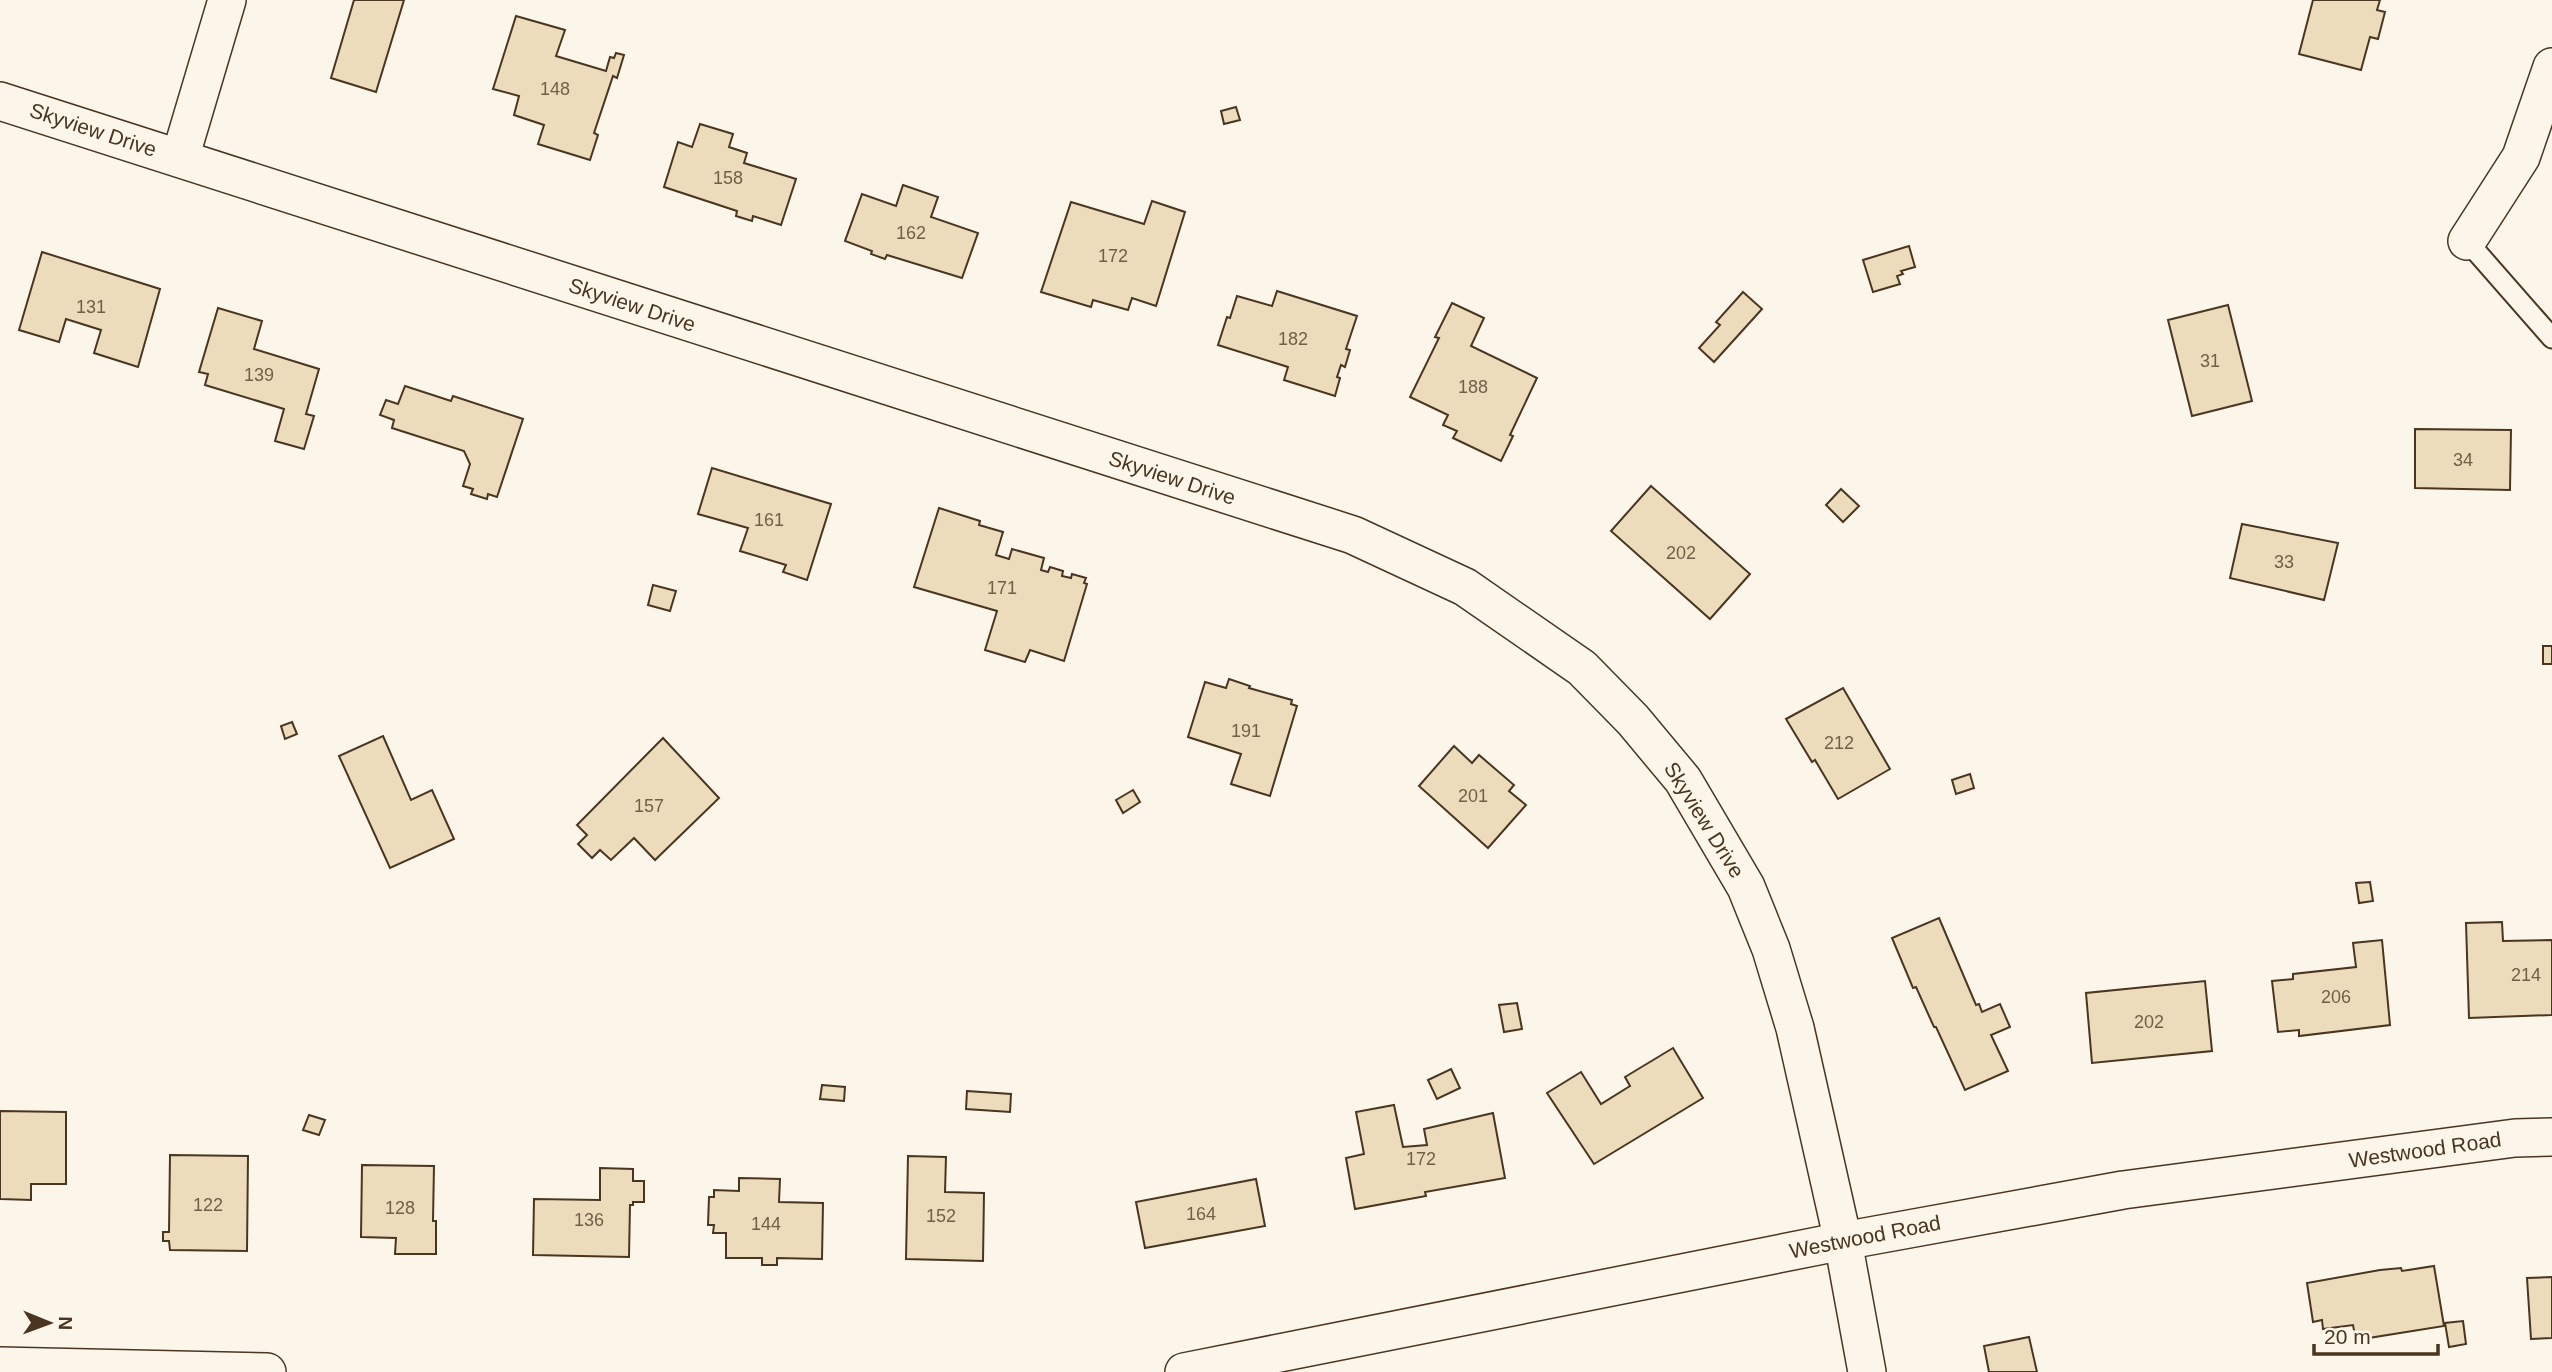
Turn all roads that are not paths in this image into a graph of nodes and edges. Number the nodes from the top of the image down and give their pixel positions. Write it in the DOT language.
graph roads {
  1 [pos="227,0"];
  2 [pos="2552,67"];
  3 [pos="0,101"];
  4 [pos="180,158"];
  5 [pos="2467,241"];
  6 [pos="2552,338"];
  7 [pos="2552,1137"];
  8 [pos="1843,1241"];
  9 [pos="0,1366"];
  10 [pos="267,1372"];
  11 [pos="1184,1372"];
  12 [pos="1867,1372"];
  1 -- 4 [label="street"];
  2 -- 5 [label="street"];
  3 -- 4 [label="street, Skyview Drive"];
  4 -- 8 [label="street, Skyview Drive"];
  5 -- 6 [label="lane"];
  7 -- 8 [label="street, Westwood Road"];
  8 -- 11 [label="street, Westwood Road"];
  8 -- 12 [label="street, Skyview Drive"];
  9 -- 10 [label="street"];
}
